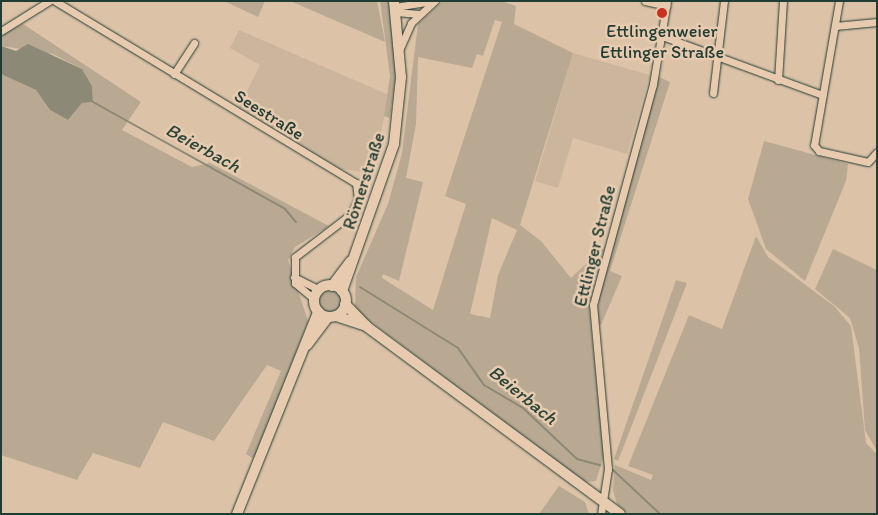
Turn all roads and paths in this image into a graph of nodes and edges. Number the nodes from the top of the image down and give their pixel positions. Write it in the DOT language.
graph roads {
  1 [pos="49,1"];
  2 [pos="55,1"];
  3 [pos="431,1"];
  4 [pos="435,1"];
  5 [pos="645,1"];
  6 [pos="724,1"];
  7 [pos="783,1"];
  8 [pos="839,1"];
  9 [pos="666,4"];
  10 [pos="395,7"];
  11 [pos="419,14"];
  12 [pos="877,22"];
  13 [pos="835,26"];
  14 [pos="1,31"];
  15 [pos="662,36"];
  16 [pos="194,43"];
  17 [pos="400,49"];
  18 [pos="718,57"];
  19 [pos="174,74"];
  20 [pos="778,80"];
  21 [pos="713,93"];
  22 [pos="822,95"];
  23 [pos="877,152"];
  24 [pos="352,261"];
  25 [pos="294,277"];
  26 [pos="332,286"];
  27 [pos="342,291"];
  28 [pos="317,295"];
  29 [pos="345,304"];
  30 [pos="327,315"];
  31 [pos="366,326"];
  32 [pos="603,502"];
  33 [pos="237,514"];
  34 [pos="601,514"];
  35 [pos="620,514"];
  1 -- 14 [label="street"];
  2 -- 19 [label="street, Seestraße"];
  3 -- 10 [label="street"];
  4 -- 11 [label="street, Römerstraße"];
  5 -- 9 [label="street"];
  6 -- 18 [label="street"];
  7 -- 20 [label="street"];
  8 -- 13 [label="street"];
  9 -- 15 [label="street, Ettlinger Straße"];
  10 -- 11 [label="street"];
  10 -- 17 [label="main road, Römerstraße"];
  11 -- 17 [label="street, Römerstraße"];
  12 -- 13 [label="street"];
  13 -- 22 [label="street"];
  15 -- 18 [label="street"];
  15 -- 32 [label="street, Ettlinger Straße"];
  16 -- 19 [label="street"];
  17 -- 24 [label="main road, Römerstraße"];
  18 -- 20 [label="street"];
  18 -- 21 [label="street"];
  19 -- 25 [label="street, Seestraße"];
  20 -- 22 [label="street"];
  22 -- 23 [label="street"];
  24 -- 26 [label="main road, Römerstraße"];
  24 -- 27 [label="main road, Römerstraße"];
  25 -- 28 [label="street"];
  25 -- 28 [label="street"];
  26 -- 27 [label="main road"];
  26 -- 28 [label="main road"];
  27 -- 29 [label="main road"];
  28 -- 30 [label="main road"];
  29 -- 30 [label="main road"];
  29 -- 31 [label="main road"];
  30 -- 31 [label="main road"];
  30 -- 33 [label="main road"];
  31 -- 32 [label="main road"];
  32 -- 34 [label="street, Ettlinger Straße"];
  32 -- 35 [label="main road"];
}
